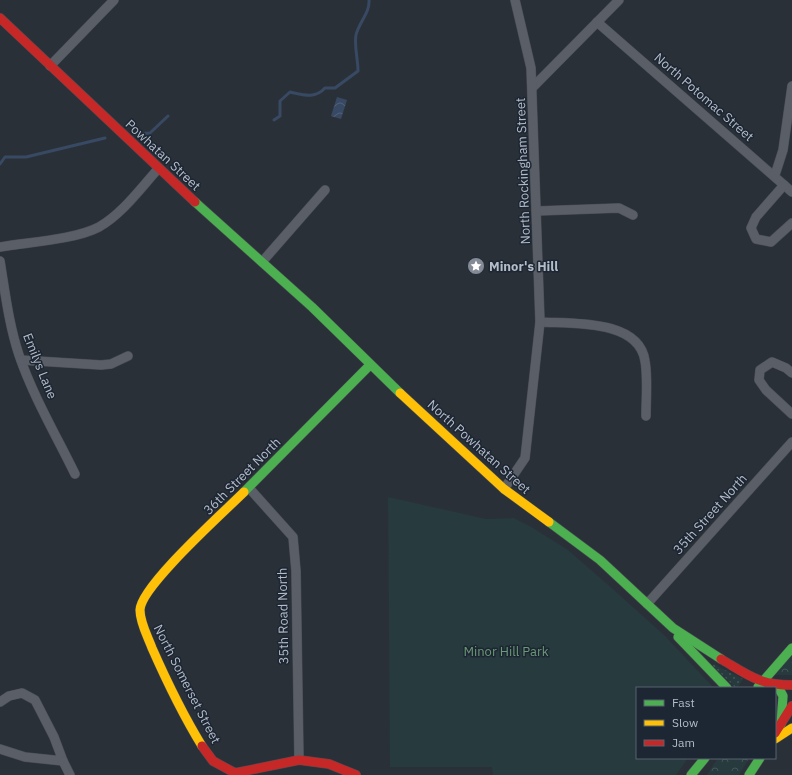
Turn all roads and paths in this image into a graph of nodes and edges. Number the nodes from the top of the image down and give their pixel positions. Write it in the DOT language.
graph roads {
  1 [pos="114,0"];
  2 [pos="515,0"];
  3 [pos="619,0"];
  4 [pos="0,18"];
  5 [pos="597,22"];
  6 [pos="50,66"];
  7 [pos="533,86"];
  8 [pos="792,86"];
  9 [pos="158,169"];
  10 [pos="775,175"];
  11 [pos="784,185"];
  12 [pos="325,190"];
  13 [pos="792,192"];
  14 [pos="537,211"];
  15 [pos="633,215"];
  16 [pos="792,223"];
  17 [pos="0,247"];
  18 [pos="0,261"];
  19 [pos="262,262"];
  20 [pos="312,307"];
  21 [pos="540,322"];
  22 [pos="128,356"];
  23 [pos="21,360"];
  24 [pos="370,365"];
  25 [pos="792,373"];
  26 [pos="792,414"];
  27 [pos="646,416"];
  28 [pos="792,442"];
  29 [pos="75,474"];
  30 [pos="249,488"];
  31 [pos="504,489"];
  32 [pos="647,604"];
  33 [pos="140,611"];
  34 [pos="673,628"];
  35 [pos="792,648"];
  36 [pos="759,685"];
  37 [pos="777,685"];
  38 [pos="792,685"];
  39 [pos="726,687"];
  40 [pos="0,702"];
  41 [pos="792,706"];
  42 [pos="781,724"];
  43 [pos="792,728"];
  44 [pos="776,732"];
  45 [pos="776,738"];
  46 [pos="0,749"];
  47 [pos="705,759"];
  48 [pos="706,759"];
  49 [pos="759,759"];
  50 [pos="299,760"];
  51 [pos="63,761"];
  52 [pos="70,775"];
  53 [pos="356,775"];
  54 [pos="691,775"];
  55 [pos="700,775"];
  56 [pos="749,775"];
  1 -- 6 [label="street"];
  2 -- 7 [label="street"];
  3 -- 5 [label="street, North Rockingham Street"];
  4 -- 6 [label="street, Powhatan Street"];
  5 -- 7 [label="street, North Rockingham Street"];
  5 -- 10 [label="street, North Potomac Street"];
  6 -- 9 [label="street, Powhatan Street"];
  7 -- 14 [label="street, North Rockingham Street"];
  8 -- 10 [label="street"];
  9 -- 17 [label="street"];
  9 -- 19 [label="street, Powhatan Street"];
  10 -- 11 [label="street, North Potomac Street"];
  11 -- 13 [label="street, North Potomac Street"];
  11 -- 16 [label="street"];
  12 -- 19 [label="street"];
  14 -- 15 [label="street"];
  14 -- 21 [label="street, North Rockingham Street"];
  18 -- 23 [label="street, Emilys Lane"];
  19 -- 20 [label="street, Powhatan Street"];
  20 -- 24 [label="street, North Powhatan Street"];
  21 -- 27 [label="street"];
  21 -- 31 [label="street, North Rockingham Street"];
  22 -- 23 [label="street"];
  23 -- 29 [label="street, Emilys Lane"];
  24 -- 30 [label="street, 36th Street North"];
  24 -- 31 [label="street, North Powhatan Street"];
  25 -- 26 [label="street"];
  28 -- 32 [label="street, 35th Street North"];
  30 -- 33 [label="street, 36th Street North"];
  30 -- 50 [label="street, 35th Road North"];
  31 -- 32 [label="street, North Powhatan Street"];
  32 -- 34 [label="street, North Powhatan Street"];
  33 -- 50 [label="street, North Somerset Street"];
  34 -- 36 [label="street, North Powhatan Street"];
  34 -- 39 [label="street, North Powhatan Street"];
  35 -- 36 [label="street"];
  36 -- 37 [label="street, North Powhatan Street"];
  37 -- 38 [label="street, North Powhatan Street"];
  37 -- 42 [label="street"];
  40 -- 51 [label="street"];
  41 -- 42 [label="street"];
  42 -- 44 [label="street"];
  43 -- 45 [label="street"];
  46 -- 51 [label="street"];
  47 -- 54 [label="street"];
  48 -- 55 [label="street"];
  49 -- 56 [label="street"];
  50 -- 53 [label="street, North Somerset Street"];
  51 -- 52 [label="street"];
}
